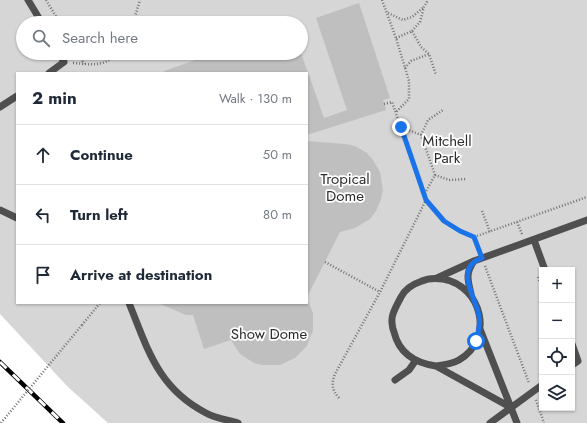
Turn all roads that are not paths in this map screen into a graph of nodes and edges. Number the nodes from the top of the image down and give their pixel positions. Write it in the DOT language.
graph roads {
  1 [pos="28,0"];
  2 [pos="38,16"];
  3 [pos="63,60"];
  4 [pos="50,72"];
  5 [pos="16,97"];
  6 [pos="0,107"];
  7 [pos="0,210"];
  8 [pos="16,218"];
  9 [pos="587,220"];
  10 [pos="534,240"];
  11 [pos="474,261"];
  12 [pos="544,267"];
  13 [pos="437,278"];
  14 [pos="472,296"];
  15 [pos="129,304"];
  16 [pos="480,329"];
  17 [pos="575,352"];
  18 [pos="416,360"];
  19 [pos="575,363"];
  20 [pos="436,366"];
  21 [pos="395,380"];
  22 [pos="539,387"];
  23 [pos="512,408"];
  24 [pos="238,423"];
  25 [pos="490,423"];
  26 [pos="518,423"];
  1 -- 2 [label="lane"];
  3 -- 4 [label="lane"];
  5 -- 6 [label="lane"];
  7 -- 8 [label="lane"];
  9 -- 10 [label="lane"];
  10 -- 11 [label="lane"];
  10 -- 12 [label="lane"];
  11 -- 13 [label="lane"];
  11 -- 14 [label="lane"];
  13 -- 14 [label="lane"];
  13 -- 18 [label="lane"];
  14 -- 16 [label="lane"];
  15 -- 24 [label="lane"];
  16 -- 20 [label="lane"];
  16 -- 23 [label="lane"];
  17 -- 19 [label="lane"];
  18 -- 20 [label="lane"];
  18 -- 21 [label="lane"];
  20 -- 23 [label="lane"];
  22 -- 23 [label="lane"];
  23 -- 25 [label="lane"];
  23 -- 26 [label="lane"];
}
